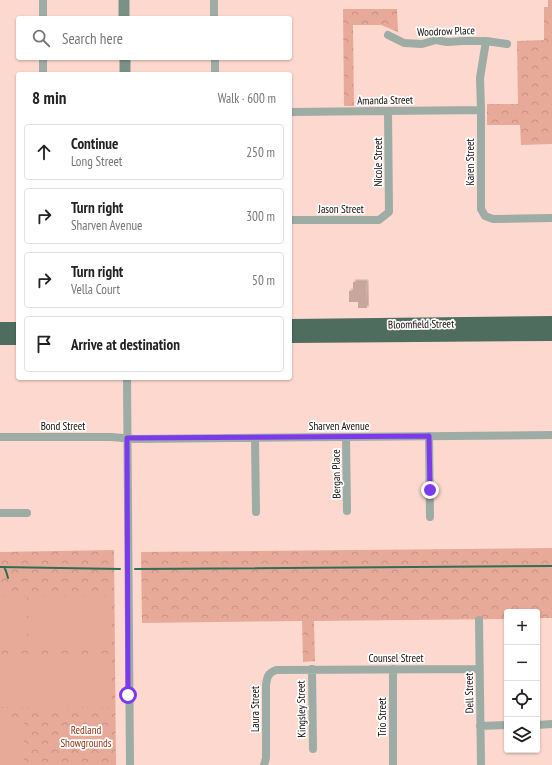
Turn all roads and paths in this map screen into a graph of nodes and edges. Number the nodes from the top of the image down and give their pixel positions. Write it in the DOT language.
graph roads {
  1 [pos="43,0"];
  2 [pos="124,0"];
  3 [pos="214,0"];
  4 [pos="43,16"];
  5 [pos="124,16"];
  6 [pos="214,16"];
  7 [pos="388,35"];
  8 [pos="486,41"];
  9 [pos="507,44"];
  10 [pos="43,60"];
  11 [pos="125,60"];
  12 [pos="215,60"];
  13 [pos="43,72"];
  14 [pos="125,72"];
  15 [pos="215,72"];
  16 [pos="481,110"];
  17 [pos="388,111"];
  18 [pos="292,112"];
  19 [pos="389,212"];
  20 [pos="552,218"];
  21 [pos="292,220"];
  22 [pos="552,323"];
  23 [pos="292,326"];
  24 [pos="0,329"];
  25 [pos="16,329"];
  26 [pos="552,334"];
  27 [pos="292,336"];
  28 [pos="0,338"];
  29 [pos="16,338"];
  30 [pos="127,380"];
  31 [pos="552,435"];
  32 [pos="429,436"];
  33 [pos="0,437"];
  34 [pos="346,437"];
  35 [pos="127,438"];
  36 [pos="255,438"];
  37 [pos="347,511"];
  38 [pos="27,512"];
  39 [pos="256,512"];
  40 [pos="0,513"];
  41 [pos="430,517"];
  42 [pos="479,620"];
  43 [pos="479,668"];
  44 [pos="393,669"];
  45 [pos="312,670"];
  46 [pos="540,724"];
  47 [pos="552,724"];
  48 [pos="504,725"];
  49 [pos="480,726"];
  50 [pos="313,749"];
  51 [pos="130,765"];
  52 [pos="264,765"];
  53 [pos="393,765"];
  54 [pos="481,765"];
  1 -- 4 [label="street"];
  2 -- 5 [label="street"];
  3 -- 6 [label="street"];
  7 -- 8 [label="street, Woodrow Place"];
  8 -- 9 [label="street, Woodrow Place"];
  8 -- 16 [label="street, Karen Street"];
  10 -- 13 [label="street"];
  11 -- 14 [label="street"];
  12 -- 15 [label="street"];
  16 -- 17 [label="street, Amanda Street"];
  16 -- 20 [label="street, Karen Street"];
  17 -- 18 [label="street, Amanda Street"];
  17 -- 19 [label="street, Nicole Street"];
  19 -- 21 [label="street, Jason Street"];
  22 -- 23 [label="highway, Bloomfield Street"];
  24 -- 25 [label="highway"];
  26 -- 27 [label="highway, Bloomfield Street"];
  28 -- 29 [label="highway"];
  30 -- 35 [label="street"];
  31 -- 32 [label="street, Sharven Avenue"];
  32 -- 34 [label="street, Sharven Avenue"];
  32 -- 41 [label="street"];
  33 -- 35 [label="street, Bond Street"];
  34 -- 36 [label="street, Sharven Avenue"];
  34 -- 37 [label="street, Bergan Place"];
  35 -- 36 [label="street, Sharven Avenue"];
  35 -- 51 [label="street"];
  36 -- 39 [label="street"];
  38 -- 40 [label="street"];
  42 -- 43 [label="street, Dell Street"];
  43 -- 44 [label="street, Counsel Street"];
  43 -- 49 [label="street, Dell Street"];
  44 -- 45 [label="street, Counsel Street"];
  44 -- 53 [label="street, Trio Street"];
  45 -- 50 [label="street, Kingsley Street"];
  45 -- 52 [label="street, Laura Street"];
  46 -- 47 [label="street"];
  48 -- 49 [label="street"];
  49 -- 54 [label="street, Dell Street"];
}
